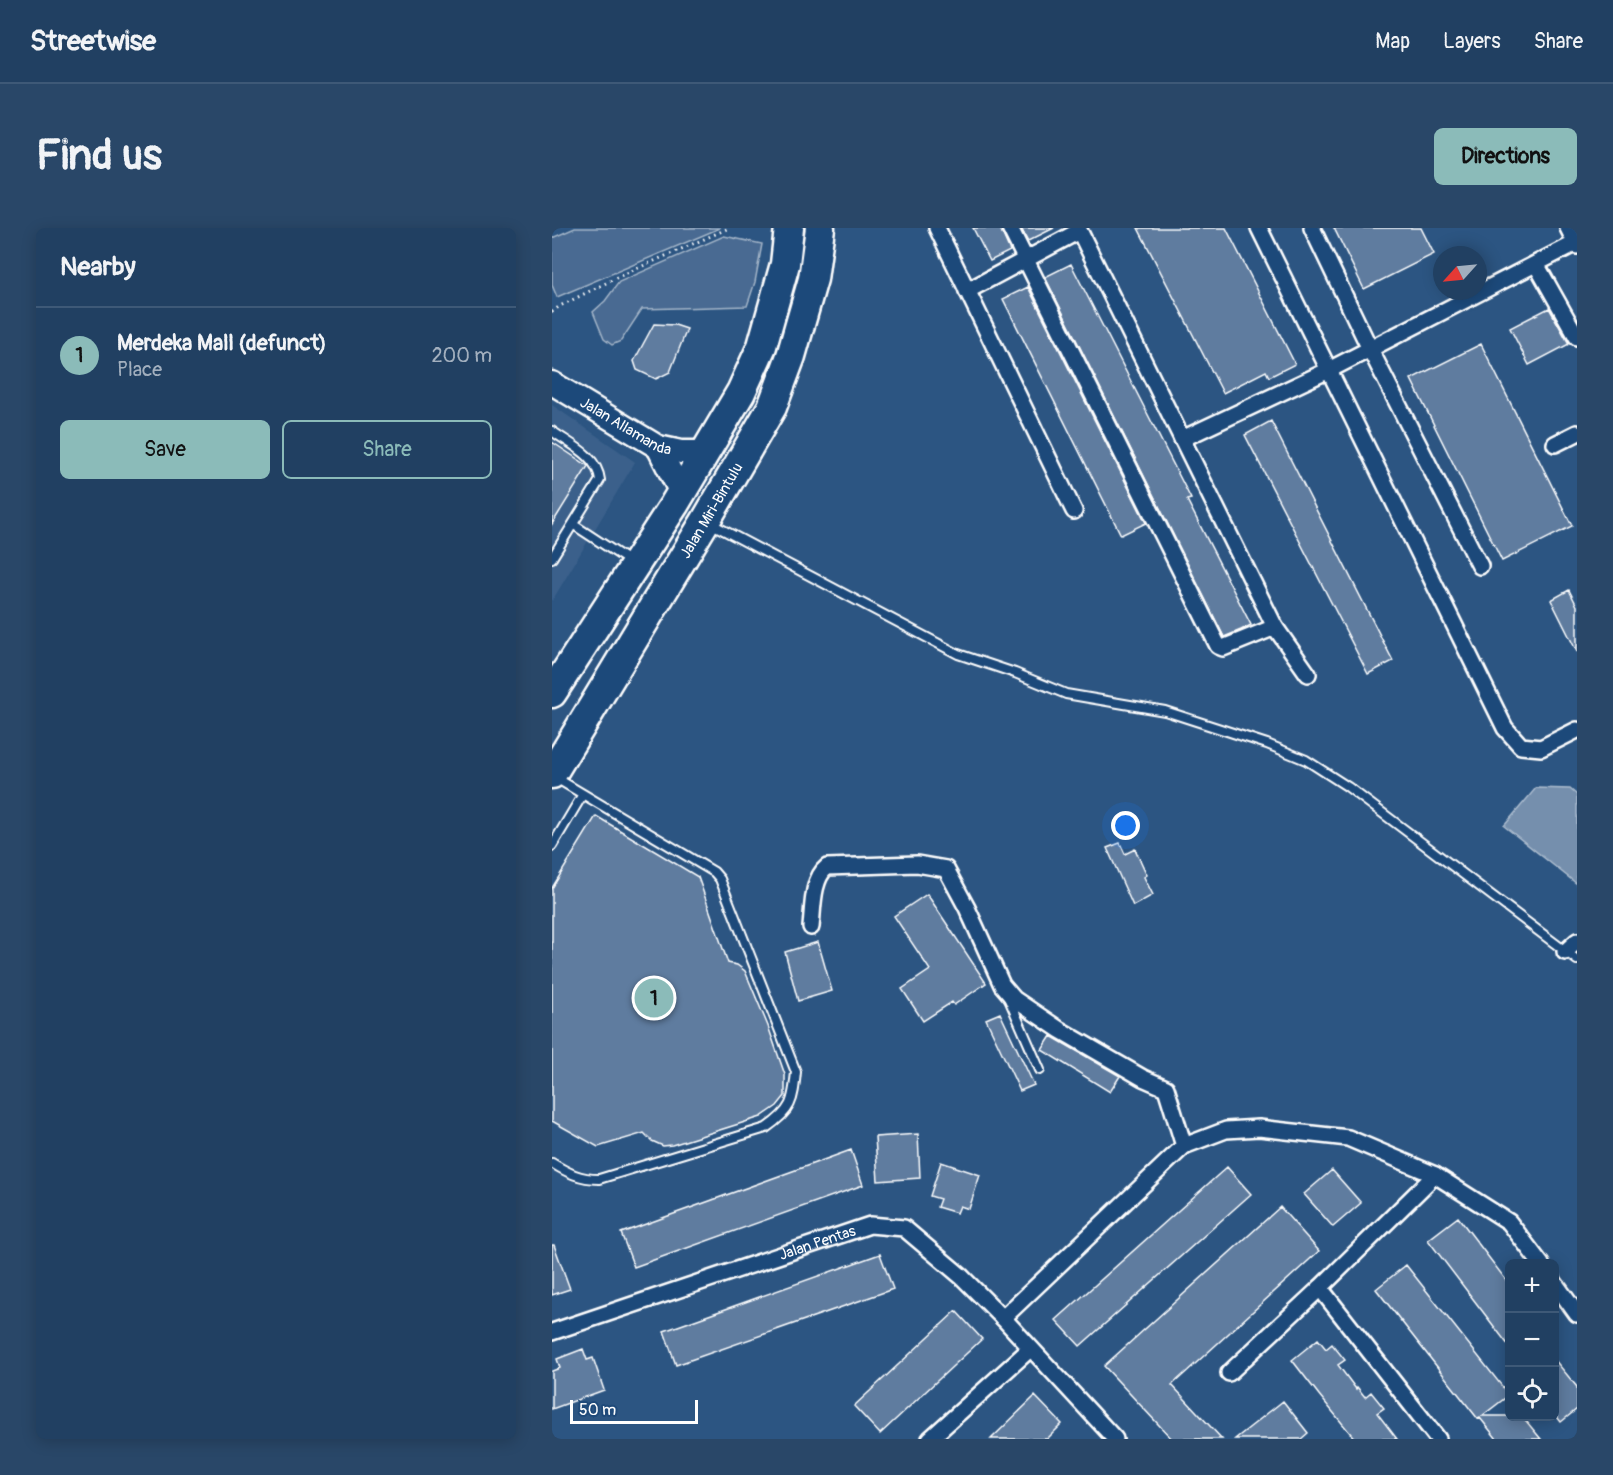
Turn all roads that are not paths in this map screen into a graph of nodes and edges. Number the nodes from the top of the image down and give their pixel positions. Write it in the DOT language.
graph roads {
  1 [pos="789,228"];
  2 [pos="820,228"];
  3 [pos="937,228"];
  4 [pos="1010,228"];
  5 [pos="1259,228"];
  6 [pos="1312,228"];
  7 [pos="1568,228"];
  8 [pos="1078,229"];
  9 [pos="1576,245"];
  10 [pos="1026,261"];
  11 [pos="1536,264"];
  12 [pos="967,291"];
  13 [pos="1577,337"];
  14 [pos="1370,349"];
  15 [pos="1329,370"];
  16 [pos="552,383"];
  17 [pos="552,431"];
  18 [pos="1577,433"];
  19 [pos="1182,439"];
  20 [pos="1555,444"];
  21 [pos="658,447"];
  22 [pos="705,452"];
  23 [pos="681,493"];
  24 [pos="1074,510"];
  25 [pos="706,520"];
  26 [pos="574,525"];
  27 [pos="552,558"];
  28 [pos="635,565"];
  29 [pos="1480,566"];
  30 [pos="1275,627"];
  31 [pos="1308,674"];
  32 [pos="552,693"];
  33 [pos="1577,730"];
  34 [pos="552,775"];
  35 [pos="583,794"];
  36 [pos="552,846"];
  37 [pos="811,927"];
  38 [pos="1577,941"];
  39 [pos="1571,956"];
  40 [pos="1002,985"];
  41 [pos="1040,1070"];
  42 [pos="1184,1146"];
  43 [pos="552,1163"];
  44 [pos="1435,1175"];
  45 [pos="1538,1259"];
  46 [pos="1320,1288"];
  47 [pos="1559,1289"];
  48 [pos="1577,1314"];
  49 [pos="1003,1318"];
  50 [pos="552,1332"];
  51 [pos="1030,1349"];
  52 [pos="1229,1373"];
  53 [pos="930,1439"];
  54 [pos="1114,1439"];
  55 [pos="1438,1439"];
  1 -- 22 [label="highway"];
  2 -- 25 [label="highway, Jalan Miri-Bintulu"];
  3 -- 12 [label="street"];
  4 -- 10 [label="street"];
  5 -- 15 [label="street"];
  6 -- 14 [label="street"];
  7 -- 9 [label="street"];
  8 -- 10 [label="street"];
  8 -- 19 [label="street"];
  9 -- 11 [label="street"];
  10 -- 12 [label="street"];
  10 -- 30 [label="street"];
  11 -- 13 [label="street"];
  11 -- 14 [label="street"];
  12 -- 24 [label="street"];
  14 -- 15 [label="street"];
  14 -- 29 [label="street"];
  15 -- 19 [label="street"];
  15 -- 33 [label="street"];
  16 -- 21 [label="street, Jalan Allamanda"];
  17 -- 26 [label="lane"];
  18 -- 20 [label="street"];
  19 -- 30 [label="street"];
  21 -- 22 [label="street, Jalan Allamanda"];
  21 -- 23 [label="street"];
  22 -- 23 [label="highway"];
  23 -- 28 [label="highway"];
  25 -- 34 [label="highway, Jalan Miri-Bintulu"];
  25 -- 39 [label="lane"];
  26 -- 27 [label="lane"];
  26 -- 28 [label="lane"];
  28 -- 32 [label="highway"];
  30 -- 31 [label="street"];
  34 -- 35 [label="lane"];
  35 -- 36 [label="lane"];
  35 -- 43 [label="lane"];
  37 -- 40 [label="street"];
  38 -- 39 [label="street"];
  40 -- 41 [label="lane"];
  40 -- 42 [label="street"];
  42 -- 44 [label="street"];
  42 -- 49 [label="street"];
  44 -- 45 [label="street"];
  44 -- 46 [label="street"];
  46 -- 52 [label="street"];
  46 -- 55 [label="street"];
  47 -- 48 [label="street"];
  49 -- 50 [label="street, Jalan Pentas"];
  49 -- 51 [label="street, Jalan Pentas"];
  51 -- 53 [label="street"];
  51 -- 54 [label="street, Jalan Pentas"];
}
